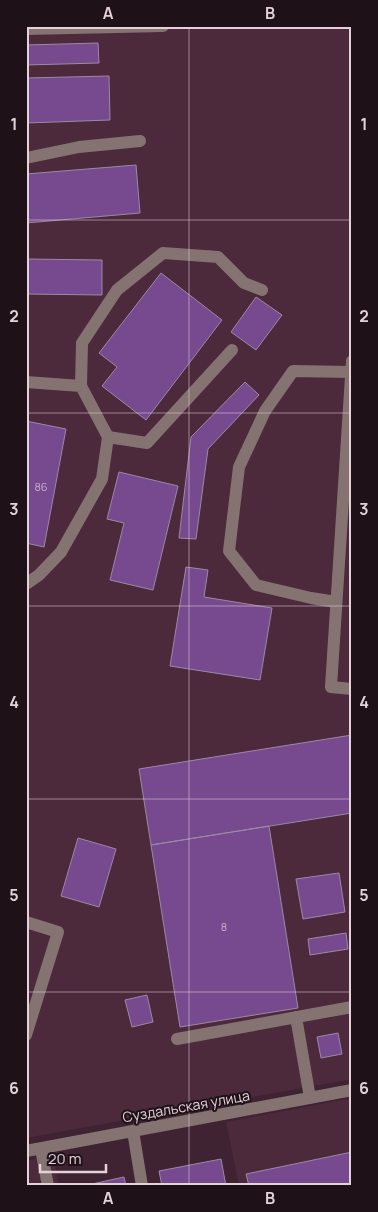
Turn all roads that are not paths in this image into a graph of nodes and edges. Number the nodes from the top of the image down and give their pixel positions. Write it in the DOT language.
graph roads {
  1 [pos="163,26"];
  2 [pos="26,29"];
  3 [pos="140,141"];
  4 [pos="26,158"];
  5 [pos="262,290"];
  6 [pos="232,350"];
  7 [pos="351,366"];
  8 [pos="26,382"];
  9 [pos="81,386"];
  10 [pos="108,437"];
  11 [pos="32,574"];
  12 [pos="26,584"];
  13 [pos="336,602"];
  14 [pos="352,689"];
  15 [pos="26,922"];
  16 [pos="352,1007"];
  17 [pos="296,1017"];
  18 [pos="26,1036"];
  19 [pos="177,1039"];
  20 [pos="352,1090"];
  21 [pos="310,1098"];
  22 [pos="133,1131"];
  23 [pos="41,1149"];
  24 [pos="26,1151"];
  25 [pos="48,1186"];
  26 [pos="142,1186"];
  1 -- 2 [label="street"];
  3 -- 4 [label="street"];
  5 -- 9 [label="street"];
  6 -- 10 [label="street"];
  7 -- 13 [label="street"];
  7 -- 13 [label="street"];
  8 -- 9 [label="street"];
  9 -- 10 [label="street"];
  10 -- 11 [label="street"];
  11 -- 12 [label="street"];
  13 -- 14 [label="street"];
  15 -- 18 [label="street"];
  16 -- 17 [label="street"];
  17 -- 19 [label="street"];
  17 -- 21 [label="street"];
  20 -- 21 [label="street, Суздальская улица"];
  21 -- 22 [label="street, Суздальская улица"];
  22 -- 23 [label="street, Суздальская улица"];
  22 -- 26 [label="street"];
  23 -- 24 [label="street, Суздальская улица"];
  23 -- 25 [label="street"];
}
